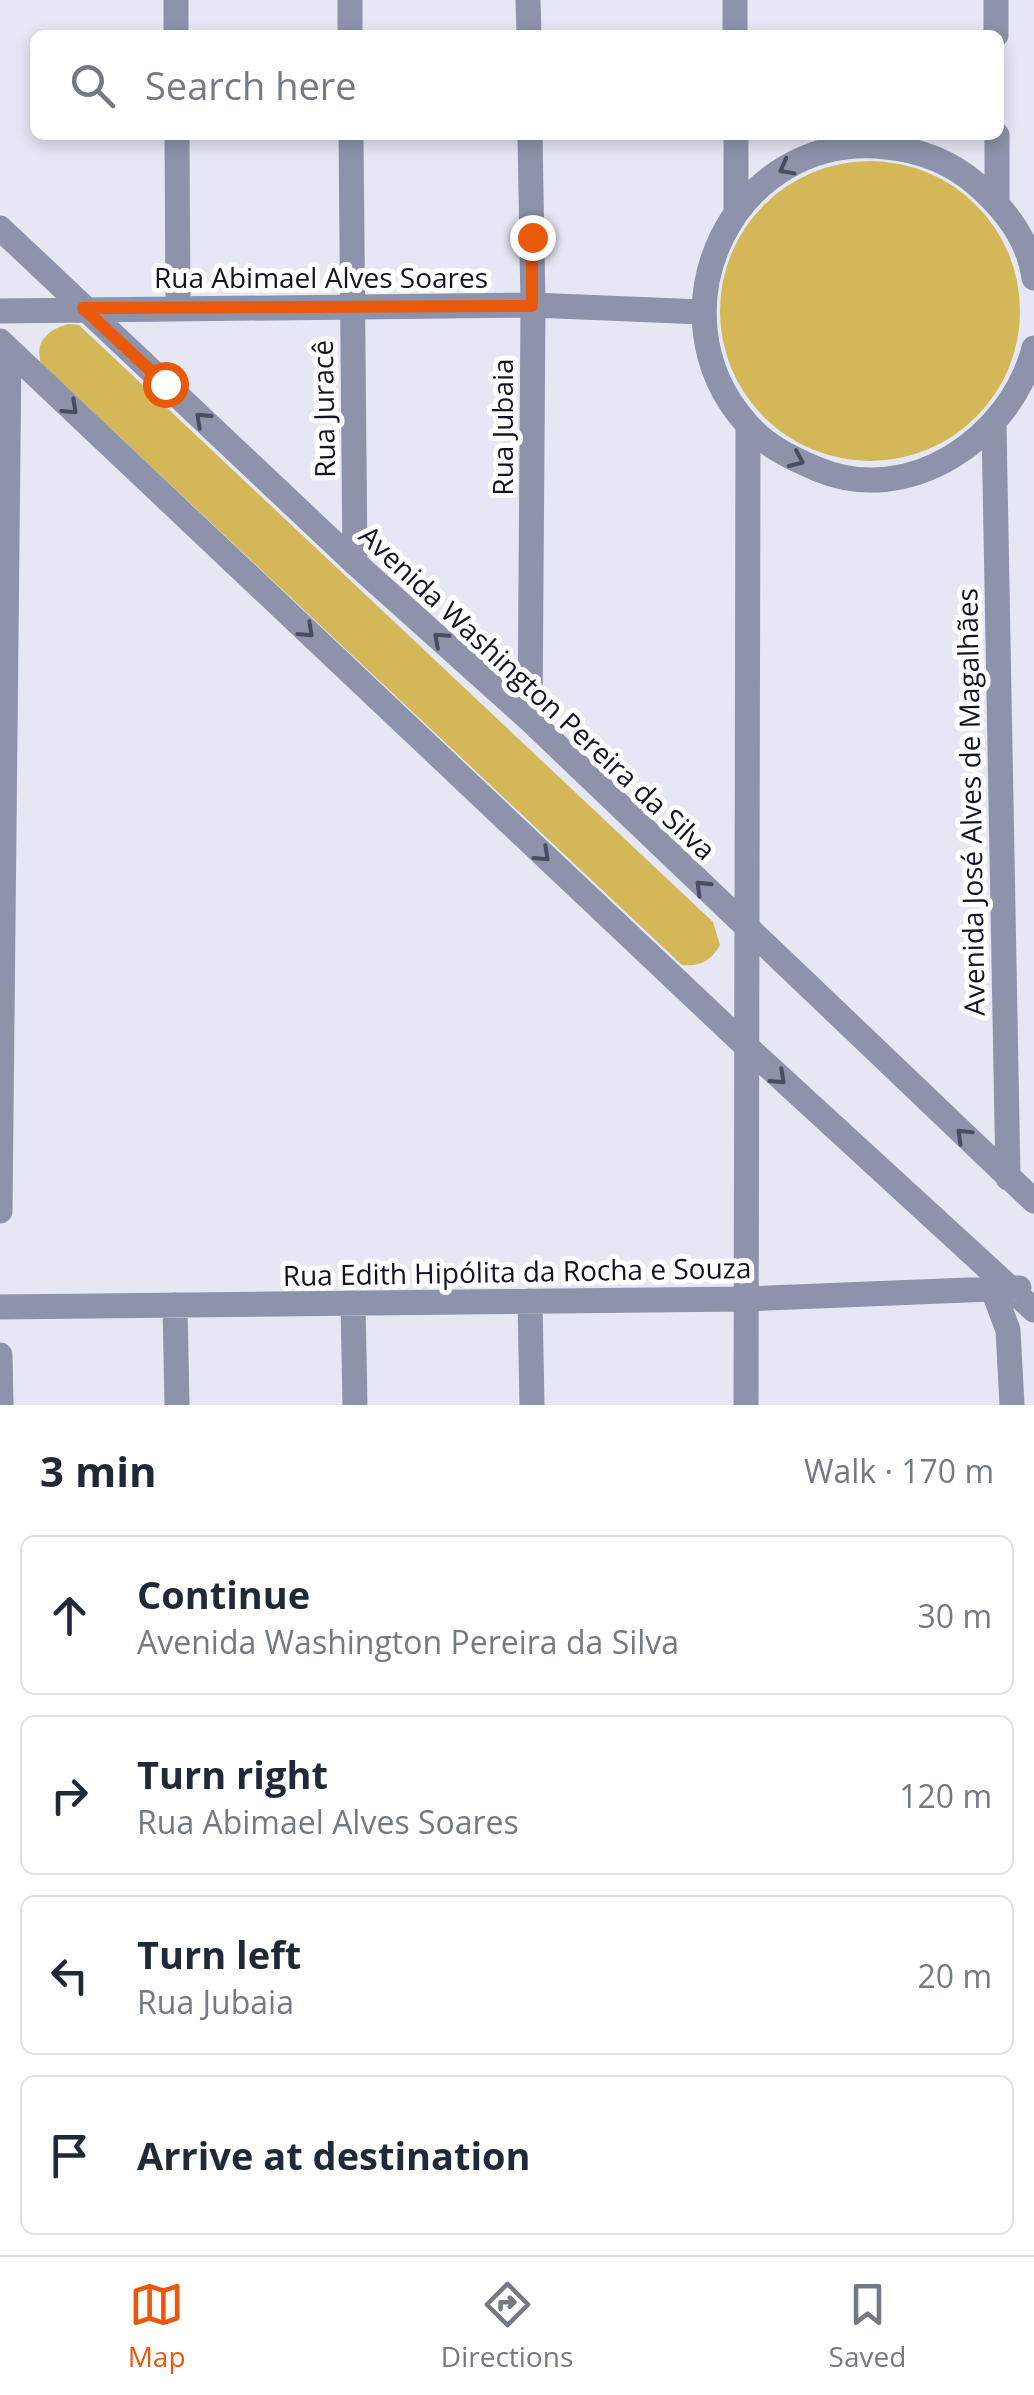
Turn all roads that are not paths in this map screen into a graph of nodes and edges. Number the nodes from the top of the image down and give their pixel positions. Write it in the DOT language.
graph roads {
  1 [pos="176,0"];
  2 [pos="350,0"];
  3 [pos="528,0"];
  4 [pos="735,0"];
  5 [pos="996,0"];
  6 [pos="176,30"];
  7 [pos="350,30"];
  8 [pos="529,30"];
  9 [pos="736,30"];
  10 [pos="996,30"];
  11 [pos="177,140"];
  12 [pos="350,140"];
  13 [pos="530,140"];
  14 [pos="736,140"];
  15 [pos="997,140"];
  16 [pos="997,202"];
  17 [pos="736,210"];
  18 [pos="0,228"];
  19 [pos="1034,278"];
  20 [pos="532,306"];
  21 [pos="83,308"];
  22 [pos="178,309"];
  23 [pos="352,309"];
  24 [pos="0,311"];
  25 [pos="702,312"];
  26 [pos="4,345"];
  27 [pos="1034,348"];
  28 [pos="994,425"];
  29 [pos="748,426"];
  30 [pos="356,562"];
  31 [pos="530,720"];
  32 [pos="748,930"];
  33 [pos="746,1046"];
  34 [pos="1008,1178"];
  35 [pos="1034,1202"];
  36 [pos="0,1211"];
  37 [pos="1013,1289"];
  38 [pos="744,1299"];
  39 [pos="530,1302"];
  40 [pos="353,1303"];
  41 [pos="175,1305"];
  42 [pos="0,1307"];
  43 [pos="1034,1310"];
  44 [pos="0,1355"];
  45 [pos="1,1405"];
  46 [pos="177,1405"];
  47 [pos="355,1405"];
  48 [pos="532,1405"];
  49 [pos="746,1405"];
  50 [pos="1012,1405"];
  1 -- 6 [label="street"];
  2 -- 7 [label="street"];
  3 -- 8 [label="street"];
  4 -- 9 [label="street"];
  5 -- 10 [label="street"];
  11 -- 22 [label="street"];
  12 -- 23 [label="street, Rua Juracê"];
  13 -- 20 [label="street, Rua Jubaia"];
  14 -- 17 [label="street"];
  15 -- 16 [label="street"];
  16 -- 17 [label="street, one-way"];
  16 -- 19 [label="street"];
  17 -- 25 [label="street"];
  18 -- 21 [label="street, Avenida Washington Pereira da Silva"];
  20 -- 23 [label="street, Rua Abimael Alves Soares"];
  20 -- 25 [label="street, Rua Abimael Alves Soares"];
  20 -- 31 [label="street, Rua Jubaia"];
  21 -- 22 [label="street, Rua Abimael Alves Soares"];
  21 -- 24 [label="street, Rua Abimael Alves Soares"];
  30 -- 21 [label="street, Avenida Washington Pereira da Silva, one-way"];
  22 -- 23 [label="street, Rua Abimael Alves Soares"];
  23 -- 30 [label="street, Rua Juracê"];
  25 -- 29 [label="street"];
  26 -- 33 [label="street, one-way"];
  26 -- 36 [label="street"];
  27 -- 28 [label="street"];
  29 -- 28 [label="street, one-way"];
  28 -- 34 [label="street, Avenida José Alves de Magalhães"];
  29 -- 32 [label="street"];
  31 -- 30 [label="street, Avenida Washington Pereira da Silva, one-way"];
  32 -- 31 [label="street, Avenida Washington Pereira da Silva, one-way"];
  32 -- 33 [label="street"];
  34 -- 32 [label="street, Avenida Washington Pereira da Silva, one-way"];
  33 -- 37 [label="street, one-way"];
  33 -- 38 [label="street"];
  34 -- 35 [label="street, Avenida Washington Pereira da Silva"];
  37 -- 38 [label="street, Rua Edith Hipólita da Rocha e Souza"];
  37 -- 43 [label="street"];
  37 -- 50 [label="street"];
  38 -- 39 [label="street, Rua Edith Hipólita da Rocha e Souza"];
  38 -- 49 [label="street"];
  39 -- 40 [label="street, Rua Edith Hipólita da Rocha e Souza"];
  39 -- 48 [label="street"];
  40 -- 41 [label="street, Rua Edith Hipólita da Rocha e Souza"];
  40 -- 47 [label="street"];
  41 -- 42 [label="street, Rua Edith Hipólita da Rocha e Souza"];
  41 -- 46 [label="street"];
  44 -- 45 [label="street"];
}
